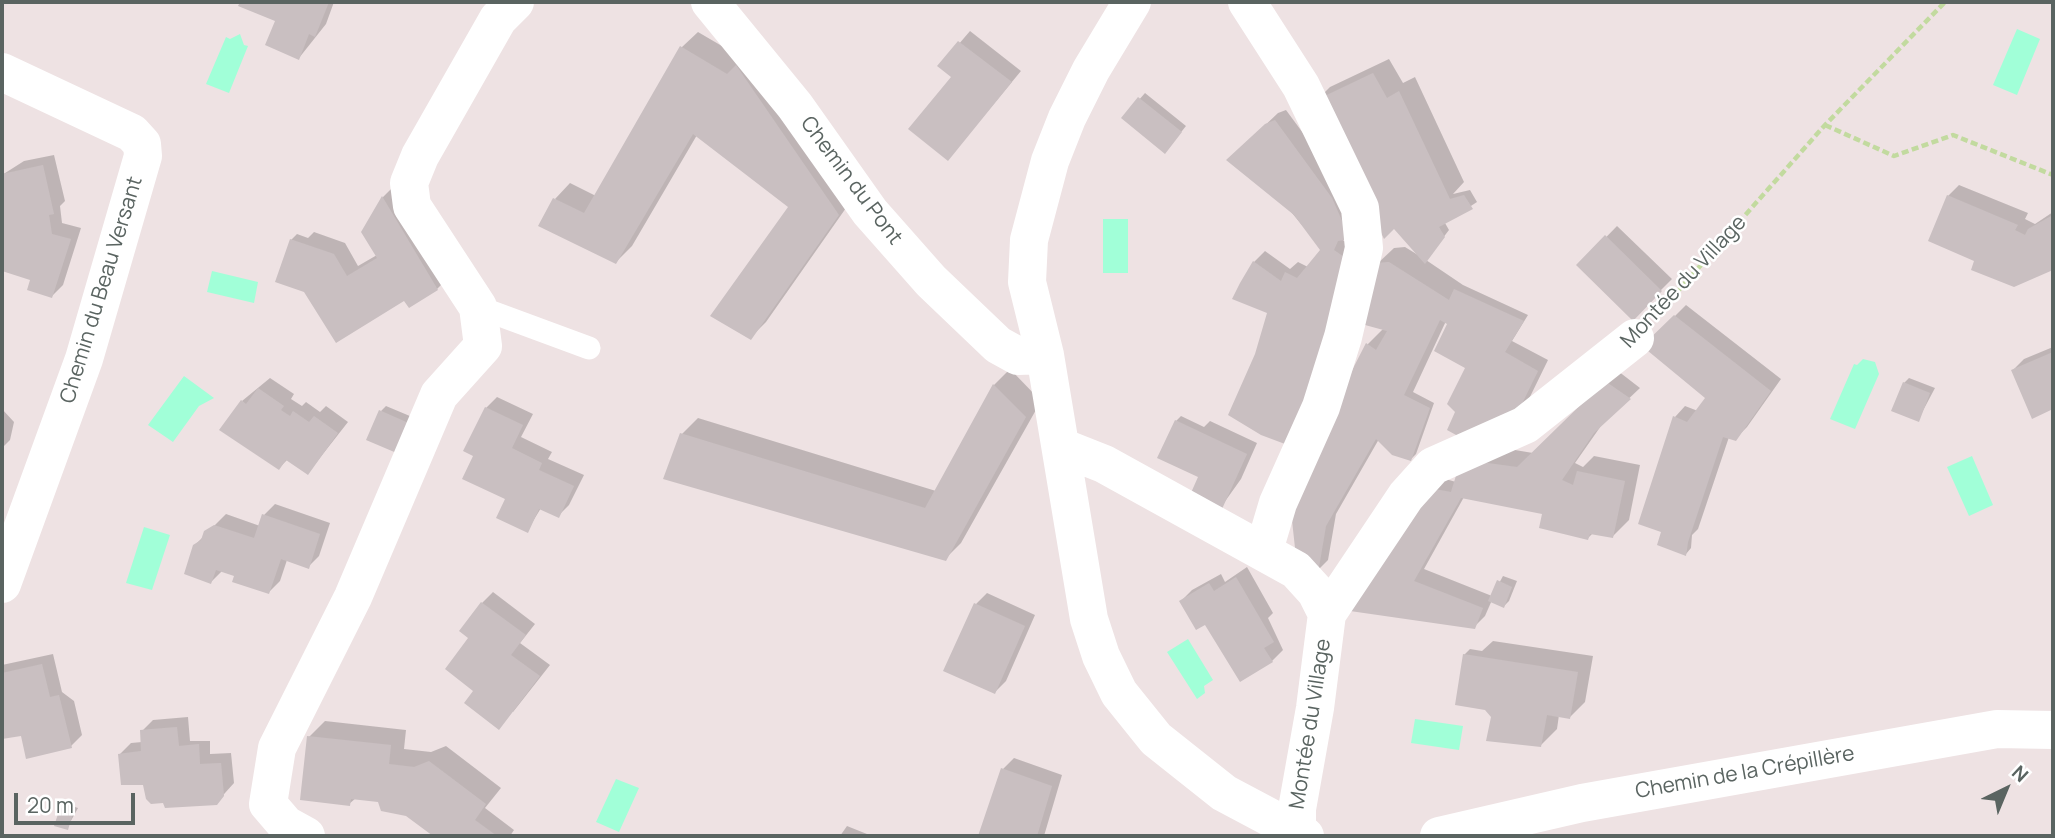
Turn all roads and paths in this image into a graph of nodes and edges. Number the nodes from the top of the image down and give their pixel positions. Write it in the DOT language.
graph roads {
  1 [pos="515,2"];
  2 [pos="709,2"];
  3 [pos="1132,2"];
  4 [pos="1247,2"];
  5 [pos="1945,2"];
  6 [pos="2,72"];
  7 [pos="1825,125"];
  8 [pos="2053,176"];
  9 [pos="478,307"];
  10 [pos="1635,338"];
  11 [pos="589,348"];
  12 [pos="1045,355"];
  13 [pos="1061,447"];
  14 [pos="1264,550"];
  15 [pos="2,584"];
  16 [pos="1327,614"];
  17 [pos="2053,730"];
  18 [pos="1299,835"];
  19 [pos="306,836"];
  20 [pos="1439,836"];
  1 -- 9 [label="street"];
  2 -- 12 [label="street, Chemin du Pont"];
  3 -- 12 [label="street"];
  4 -- 14 [label="street"];
  5 -- 7 [label="path, Montée du Village"];
  6 -- 15 [label="street, Chemin du Beau Versant"];
  7 -- 8 [label="path"];
  7 -- 10 [label="path, Montée du Village"];
  9 -- 11 [label="lane"];
  9 -- 19 [label="street"];
  10 -- 16 [label="street, Montée du Village"];
  12 -- 13 [label="street"];
  13 -- 14 [label="street"];
  13 -- 18 [label="street"];
  14 -- 16 [label="street"];
  16 -- 18 [label="street, Montée du Village"];
  17 -- 20 [label="street, Chemin de la Crépillère"];
}
